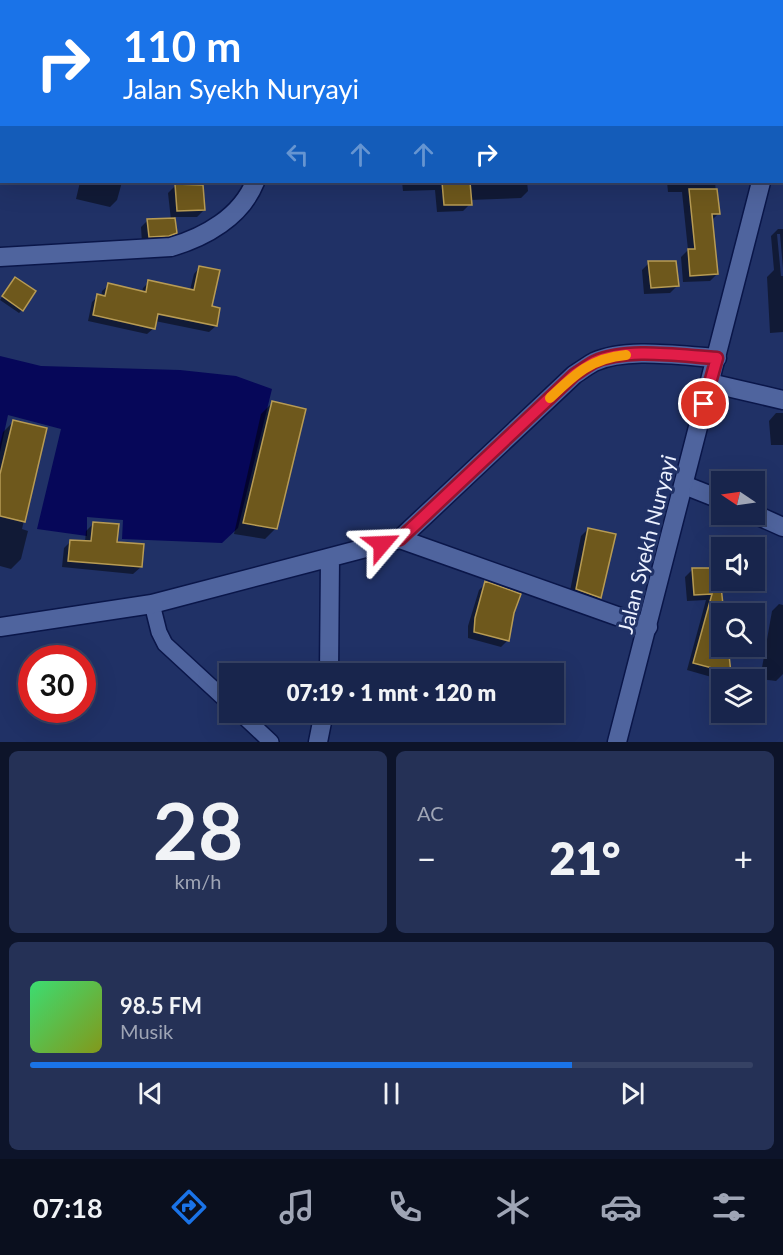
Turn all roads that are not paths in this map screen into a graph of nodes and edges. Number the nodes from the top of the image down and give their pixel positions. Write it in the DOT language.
graph roads {
  1 [pos="254,183"];
  2 [pos="761,183"];
  3 [pos="0,257"];
  4 [pos="717,358"];
  5 [pos="710,384"];
  6 [pos="783,400"];
  7 [pos="684,484"];
  8 [pos="711,495"];
  9 [pos="765,519"];
  10 [pos="783,527"];
  11 [pos="400,539"];
  12 [pos="330,558"];
  13 [pos="152,604"];
  14 [pos="0,627"];
  15 [pos="648,627"];
  16 [pos="329,663"];
  17 [pos="219,694"];
  18 [pos="251,723"];
  19 [pos="322,723"];
  20 [pos="271,742"];
  21 [pos="318,742"];
  22 [pos="617,742"];
  1 -- 3 [label="street"];
  2 -- 4 [label="street, Jalan Syekh Nuryayi"];
  4 -- 5 [label="street, Jalan Syekh Nuryayi"];
  4 -- 11 [label="street"];
  5 -- 6 [label="street"];
  5 -- 7 [label="street, Jalan Syekh Nuryayi"];
  7 -- 8 [label="street"];
  7 -- 15 [label="street, Jalan Syekh Nuryayi"];
  9 -- 10 [label="street"];
  11 -- 12 [label="street"];
  11 -- 15 [label="street"];
  12 -- 13 [label="street"];
  12 -- 16 [label="street"];
  13 -- 14 [label="street"];
  13 -- 17 [label="lane"];
  15 -- 22 [label="street, Jalan Syekh Nuryayi"];
  18 -- 20 [label="lane"];
  19 -- 21 [label="street"];
}
